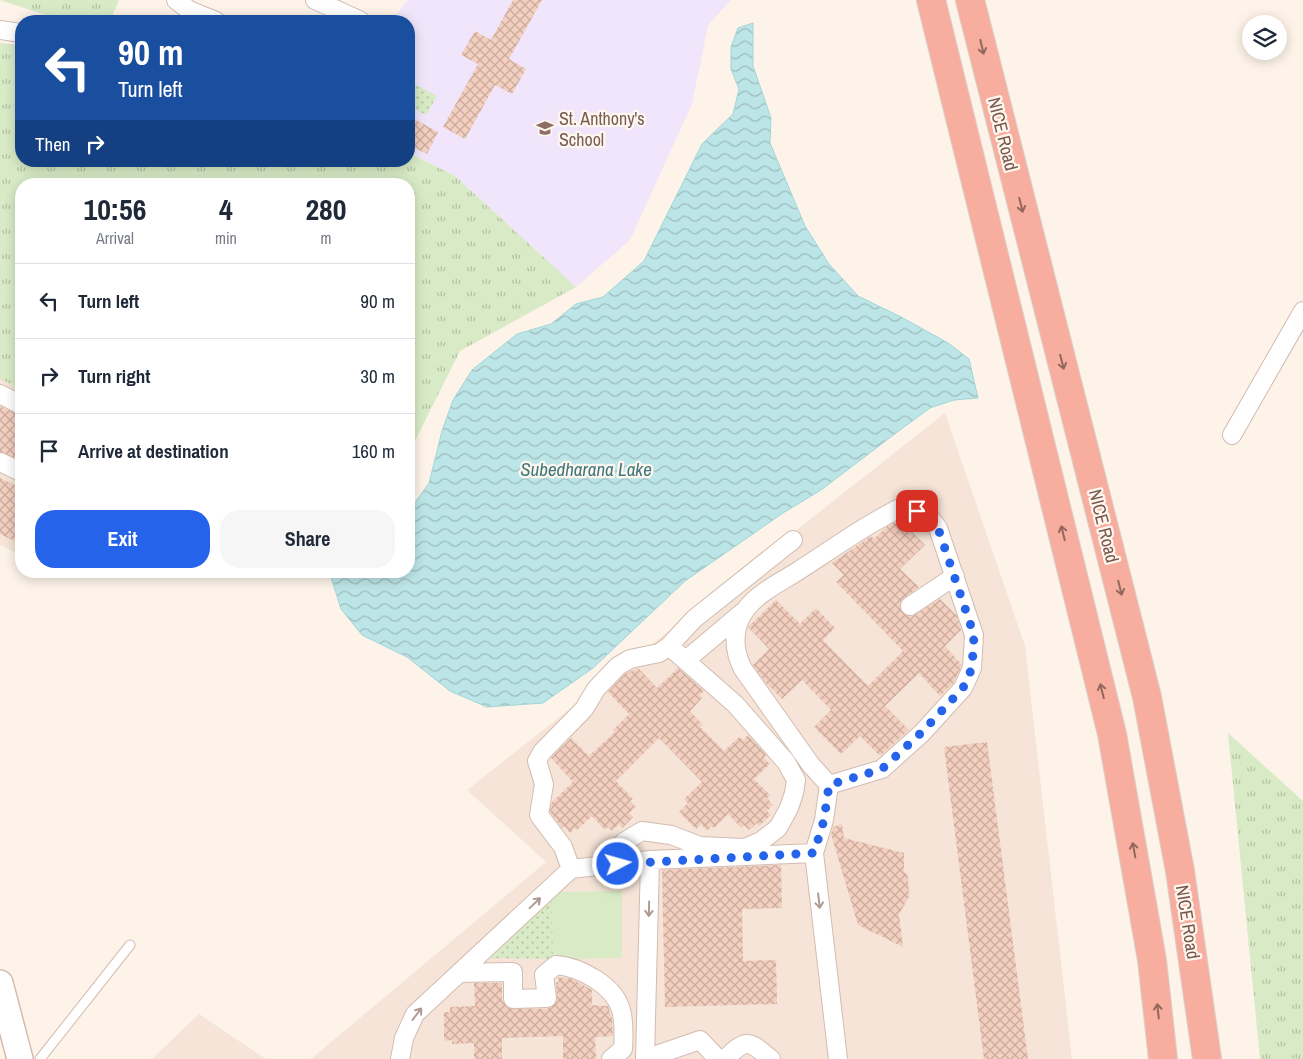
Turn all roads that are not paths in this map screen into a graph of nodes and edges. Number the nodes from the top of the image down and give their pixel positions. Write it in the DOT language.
graph roads {
  1 [pos="315,0"];
  2 [pos="931,0"];
  3 [pos="970,0"];
  4 [pos="186,8"];
  5 [pos="202,15"];
  6 [pos="348,15"];
  7 [pos="0,30"];
  8 [pos="15,32"];
  9 [pos="1303,311"];
  10 [pos="0,394"];
  11 [pos="15,403"];
  12 [pos="1232,435"];
  13 [pos="0,462"];
  14 [pos="15,469"];
  15 [pos="793,540"];
  16 [pos="955,576"];
  17 [pos="910,606"];
  18 [pos="746,609"];
  19 [pos="669,646"];
  20 [pos="686,660"];
  21 [pos="829,785"];
  22 [pos="814,853"];
  23 [pos="650,860"];
  24 [pos="618,864"];
  25 [pos="571,869"];
  26 [pos="130,945"];
  27 [pos="459,973"];
  28 [pos="0,984"];
  29 [pos="664,1056"];
  30 [pos="402,1057"];
  31 [pos="20,1059"];
  32 [pos="40,1059"];
  33 [pos="611,1059"];
  34 [pos="645,1059"];
  35 [pos="718,1059"];
  36 [pos="725,1059"];
  37 [pos="771,1059"];
  38 [pos="838,1059"];
  39 [pos="1163,1059"];
  40 [pos="1207,1059"];
  1 -- 6 [label="street"];
  39 -- 2 [label="highway, one-way"];
  3 -- 40 [label="highway, NICE Road, one-way"];
  4 -- 5 [label="street"];
  7 -- 8 [label="street"];
  9 -- 12 [label="street"];
  10 -- 11 [label="street"];
  13 -- 14 [label="street"];
  15 -- 19 [label="street"];
  16 -- 17 [label="street"];
  16 -- 18 [label="street"];
  16 -- 21 [label="street"];
  18 -- 20 [label="street"];
  18 -- 21 [label="street"];
  19 -- 20 [label="street"];
  19 -- 25 [label="street"];
  20 -- 24 [label="street"];
  21 -- 22 [label="street"];
  22 -- 23 [label="street"];
  22 -- 38 [label="street, one-way"];
  23 -- 24 [label="street"];
  23 -- 34 [label="street, one-way"];
  24 -- 25 [label="street"];
  27 -- 25 [label="street, one-way"];
  26 -- 32 [label="lane"];
  30 -- 27 [label="street, one-way"];
  27 -- 33 [label="street"];
  28 -- 31 [label="main road"];
  29 -- 34 [label="street"];
  29 -- 35 [label="street"];
  36 -- 37 [label="street"];
}
